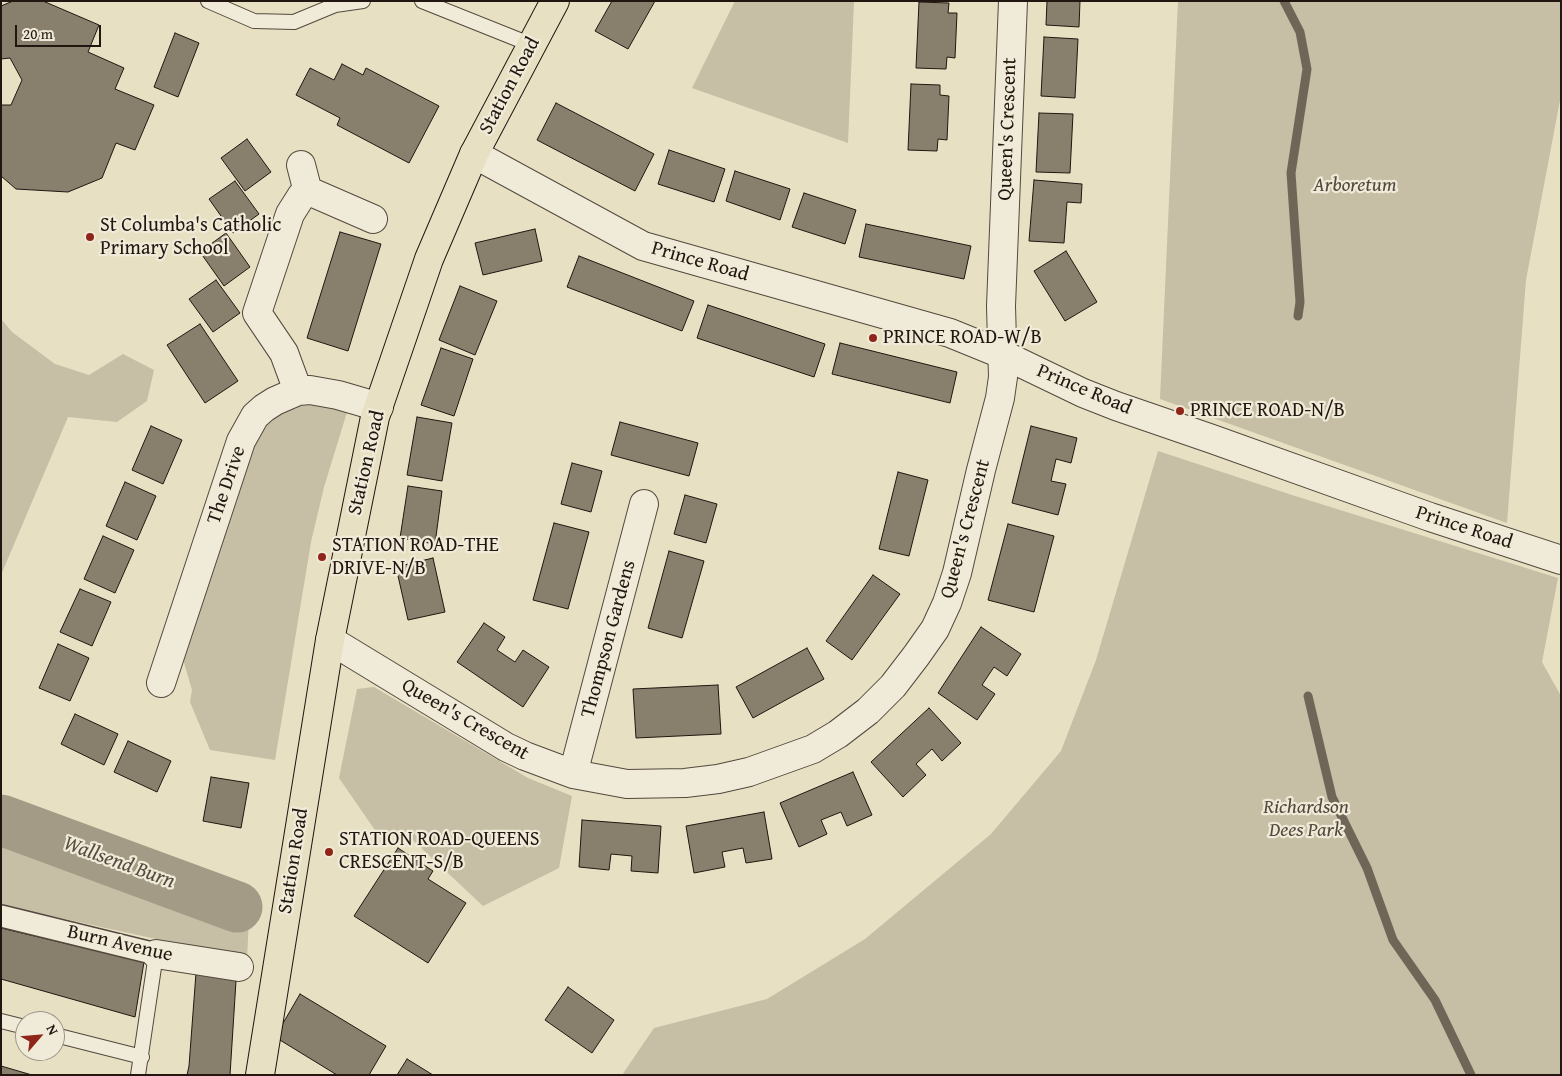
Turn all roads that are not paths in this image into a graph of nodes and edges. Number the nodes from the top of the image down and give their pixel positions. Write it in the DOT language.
graph roads {
  1 [pos="208,1"];
  2 [pos="362,1"];
  3 [pos="422,1"];
  4 [pos="555,1"];
  5 [pos="1013,1"];
  6 [pos="335,3"];
  7 [pos="532,45"];
  8 [pos="474,154"];
  9 [pos="301,165"];
  10 [pos="308,192"];
  11 [pos="373,219"];
  12 [pos="1004,355"];
  13 [pos="298,391"];
  14 [pos="379,407"];
  15 [pos="644,504"];
  16 [pos="1561,560"];
  17 [pos="330,640"];
  18 [pos="161,683"];
  19 [pos="573,774"];
  20 [pos="1,916"];
  21 [pos="156,954"];
  22 [pos="239,967"];
  23 [pos="1,1021"];
  24 [pos="15,1024"];
  25 [pos="65,1038"];
  26 [pos="142,1057"];
  27 [pos="266,1072"];
  28 [pos="138,1075"];
  1 -- 6 [label="lane"];
  2 -- 6 [label="lane"];
  3 -- 7 [label="lane"];
  4 -- 7 [label="main road, Station Road"];
  5 -- 12 [label="street, Queen's Crescent"];
  7 -- 8 [label="main road, Station Road"];
  8 -- 12 [label="street, Prince Road"];
  8 -- 14 [label="main road, Station Road"];
  9 -- 10 [label="street"];
  10 -- 11 [label="street"];
  10 -- 13 [label="street"];
  12 -- 16 [label="street, Prince Road"];
  12 -- 19 [label="street, Queen's Crescent"];
  13 -- 14 [label="street, The Drive"];
  13 -- 18 [label="street, The Drive"];
  14 -- 17 [label="main road, Station Road"];
  15 -- 19 [label="street, Thompson Gardens"];
  17 -- 19 [label="street, Queen's Crescent"];
  17 -- 27 [label="main road, Station Road"];
  20 -- 21 [label="street, Burn Avenue"];
  21 -- 22 [label="street, Burn Avenue"];
  21 -- 26 [label="lane"];
  23 -- 24 [label="lane"];
  25 -- 26 [label="lane"];
  26 -- 28 [label="lane"];
}
